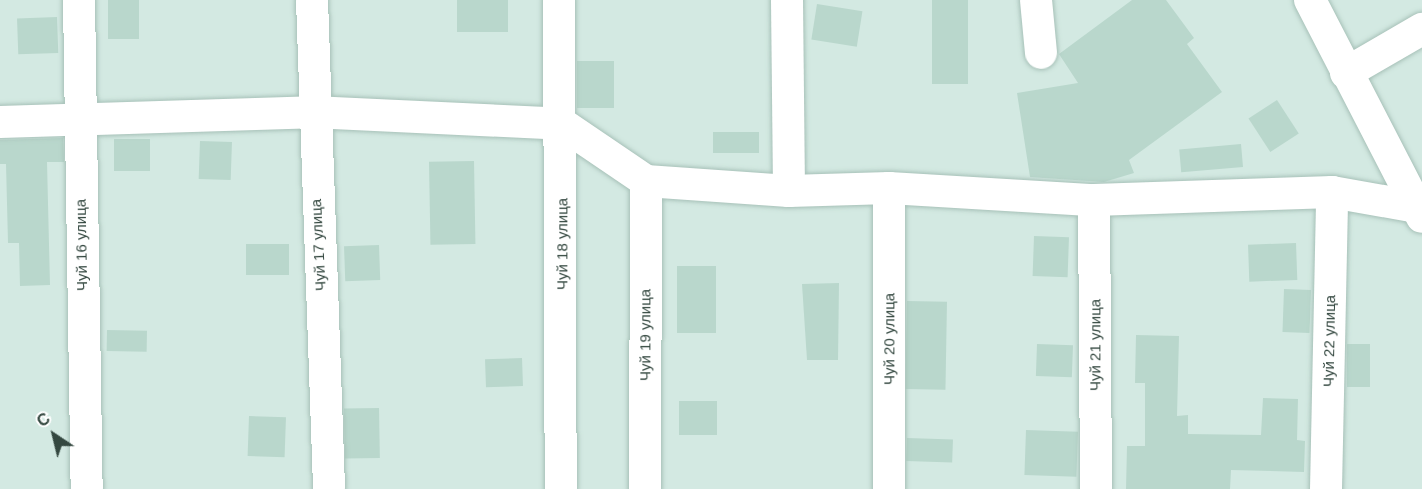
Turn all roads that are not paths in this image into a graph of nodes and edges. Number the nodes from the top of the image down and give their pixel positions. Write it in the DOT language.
graph roads {
  1 [pos="79,0"];
  2 [pos="312,0"];
  3 [pos="559,0"];
  4 [pos="787,0"];
  5 [pos="1036,0"];
  6 [pos="1310,0"];
  7 [pos="1422,29"];
  8 [pos="1041,53"];
  9 [pos="1347,73"];
  10 [pos="312,112"];
  11 [pos="78,121"];
  12 [pos="0,122"];
  13 [pos="562,124"];
  14 [pos="646,181"];
  15 [pos="889,188"];
  16 [pos="789,192"];
  17 [pos="1332,192"];
  18 [pos="1094,200"];
  19 [pos="1419,212"];
  20 [pos="87,489"];
  21 [pos="329,489"];
  22 [pos="561,489"];
  23 [pos="645,489"];
  24 [pos="889,489"];
  25 [pos="1096,489"];
  26 [pos="1326,489"];
  1 -- 11 [label="street, Чуй 16 улица"];
  2 -- 10 [label="street, Чуй 17 улица"];
  3 -- 13 [label="street, Чуй 18 улица"];
  4 -- 16 [label="street"];
  5 -- 8 [label="street"];
  6 -- 9 [label="street"];
  7 -- 9 [label="street"];
  9 -- 19 [label="street"];
  10 -- 11 [label="street"];
  10 -- 13 [label="street"];
  10 -- 21 [label="street, Чуй 17 улица"];
  11 -- 12 [label="street"];
  11 -- 20 [label="street, Чуй 16 улица"];
  13 -- 14 [label="street"];
  13 -- 22 [label="street, Чуй 18 улица"];
  14 -- 16 [label="street"];
  14 -- 23 [label="street, Чуй 19 улица"];
  15 -- 16 [label="street"];
  15 -- 18 [label="street"];
  15 -- 24 [label="street, Чуй 20 улица"];
  17 -- 18 [label="street"];
  17 -- 19 [label="street"];
  17 -- 26 [label="street, Чуй 22 улица"];
  18 -- 25 [label="street, Чуй 21 улица"];
}
